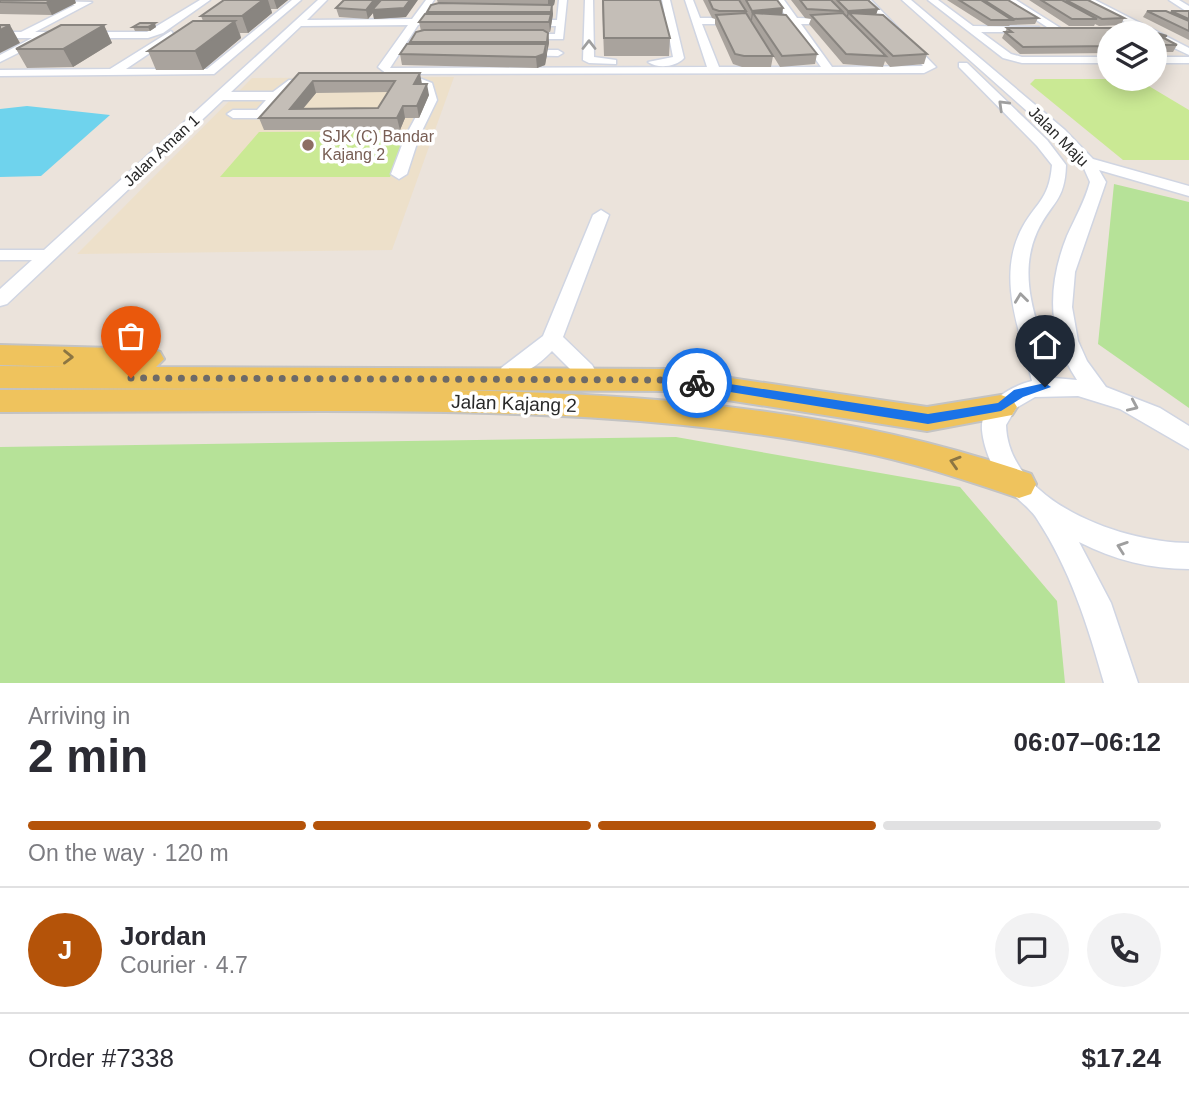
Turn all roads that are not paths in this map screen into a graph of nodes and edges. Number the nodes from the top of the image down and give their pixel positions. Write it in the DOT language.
graph roads {
  1 [pos="205,0"];
  2 [pos="297,0"];
  3 [pos="323,0"];
  4 [pos="589,0"];
  5 [pos="666,0"];
  6 [pos="689,0"];
  7 [pos="779,0"];
  8 [pos="866,0"];
  9 [pos="891,0"];
  10 [pos="905,0"];
  11 [pos="932,0"];
  12 [pos="1010,0"];
  13 [pos="1088,0"];
  14 [pos="90,1"];
  15 [pos="1174,1"];
  16 [pos="0,2"];
  17 [pos="1189,3"];
  18 [pos="426,5"];
  19 [pos="563,5"];
  20 [pos="337,8"];
  21 [pos="382,8"];
  22 [pos="437,10"];
  23 [pos="548,10"];
  24 [pos="1189,10"];
  25 [pos="260,11"];
  26 [pos="284,11"];
  27 [pos="742,11"];
  28 [pos="834,11"];
  29 [pos="1120,16"];
  30 [pos="1148,16"];
  31 [pos="1175,16"];
  32 [pos="1189,16"];
  33 [pos="696,21"];
  34 [pos="748,21"];
  35 [pos="888,21"];
  36 [pos="1129,21"];
  37 [pos="414,22"];
  38 [pos="441,22"];
  39 [pos="793,22"];
  40 [pos="298,23"];
  41 [pos="322,23"];
  42 [pos="369,23"];
  43 [pos="508,23"];
  44 [pos="561,23"];
  45 [pos="853,24"];
  46 [pos="971,29"];
  47 [pos="1057,29"];
  48 [pos="1071,30"];
  49 [pos="755,34"];
  50 [pos="0,35"];
  51 [pos="22,35"];
  52 [pos="229,36"];
  53 [pos="255,36"];
  54 [pos="404,37"];
  55 [pos="417,37"];
  56 [pos="508,37"];
  57 [pos="559,37"];
  58 [pos="0,40"];
  59 [pos="36,40"];
  60 [pos="60,40"];
  61 [pos="161,40"];
  62 [pos="136,41"];
  63 [pos="1167,41"];
  64 [pos="178,43"];
  65 [pos="1189,52"];
  66 [pos="393,53"];
  67 [pos="407,53"];
  68 [pos="503,53"];
  69 [pos="558,53"];
  70 [pos="767,58"];
  71 [pos="0,59"];
  72 [pos="105,60"];
  73 [pos="1097,60"];
  74 [pos="1167,60"];
  75 [pos="1189,60"];
  76 [pos="714,70"];
  77 [pos="774,70"];
  78 [pos="829,70"];
  79 [pos="968,70"];
  80 [pos="988,70"];
  81 [pos="1167,70"];
  82 [pos="1189,70"];
  83 [pos="556,71"];
  84 [pos="1097,71"];
  85 [pos="0,73"];
  86 [pos="85,73"];
  87 [pos="112,73"];
  88 [pos="135,73"];
  89 [pos="394,79"];
  90 [pos="332,83"];
  91 [pos="218,96"];
  92 [pos="250,96"];
  93 [pos="276,96"];
  94 [pos="1088,162"];
  95 [pos="399,174"];
  96 [pos="1189,191"];
  97 [pos="601,215"];
  98 [pos="0,255"];
  99 [pos="48,255"];
  100 [pos="0,300"];
  101 [pos="552,339"];
  102 [pos="0,355"];
  103 [pos="512,368"];
  104 [pos="584,370"];
  105 [pos="0,377"];
  106 [pos="670,380"];
  107 [pos="1045,387"];
  108 [pos="147,389"];
  109 [pos="1098,393"];
  110 [pos="0,401"];
  111 [pos="1001,407"];
  112 [pos="654,410"];
  113 [pos="0,411"];
  114 [pos="1189,439"];
  115 [pos="1020,484"];
  116 [pos="1045,508"];
  117 [pos="1189,556"];
  118 [pos="1121,683"];
  1 -- 61 [label="street"];
  1 -- 62 [label="street"];
  2 -- 26 [label="street"];
  3 -- 40 [label="street, Jalan Aman 1"];
  5 -- 4 [label="street, one-way"];
  6 -- 33 [label="street"];
  7 -- 39 [label="street"];
  8 -- 35 [label="street"];
  9 -- 79 [label="street, Jalan Maju"];
  10 -- 80 [label="street, Jalan Maju"];
  11 -- 46 [label="street"];
  12 -- 47 [label="street"];
  13 -- 29 [label="street"];
  14 -- 16 [label="street"];
  14 -- 51 [label="street"];
  15 -- 17 [label="street"];
  15 -- 24 [label="street"];
  18 -- 22 [label="street"];
  18 -- 37 [label="street"];
  19 -- 23 [label="street"];
  19 -- 44 [label="street"];
  20 -- 41 [label="street"];
  21 -- 42 [label="street"];
  25 -- 26 [label="street"];
  26 -- 53 [label="street"];
  27 -- 34 [label="street"];
  28 -- 45 [label="street"];
  29 -- 30 [label="street"];
  29 -- 36 [label="street"];
  31 -- 32 [label="street"];
  33 -- 34 [label="street"];
  33 -- 76 [label="street"];
  34 -- 39 [label="street"];
  34 -- 49 [label="street"];
  35 -- 45 [label="street"];
  35 -- 78 [label="street"];
  37 -- 38 [label="street"];
  37 -- 42 [label="street"];
  37 -- 54 [label="street"];
  39 -- 45 [label="street"];
  39 -- 78 [label="street"];
  40 -- 41 [label="street"];
  40 -- 91 [label="street, Jalan Aman 1"];
  41 -- 42 [label="street"];
  43 -- 44 [label="street"];
  44 -- 57 [label="street"];
  46 -- 47 [label="street"];
  46 -- 73 [label="street"];
  47 -- 48 [label="street"];
  50 -- 51 [label="street"];
  51 -- 62 [label="street"];
  52 -- 53 [label="street"];
  53 -- 88 [label="street"];
  54 -- 55 [label="street"];
  54 -- 66 [label="street"];
  56 -- 57 [label="street"];
  57 -- 69 [label="street"];
  58 -- 59 [label="street"];
  59 -- 60 [label="street"];
  59 -- 71 [label="street"];
  60 -- 62 [label="street"];
  60 -- 85 [label="street"];
  61 -- 62 [label="street"];
  61 -- 87 [label="street"];
  63 -- 65 [label="street"];
  64 -- 88 [label="street"];
  66 -- 67 [label="street"];
  66 -- 89 [label="street"];
  68 -- 69 [label="street"];
  69 -- 83 [label="street"];
  70 -- 77 [label="street"];
  72 -- 86 [label="street"];
  74 -- 75 [label="street"];
  76 -- 77 [label="street"];
  76 -- 83 [label="street"];
  77 -- 78 [label="street"];
  79 -- 80 [label="street"];
  107 -- 79 [label="street, Jalan Maju, one-way"];
  80 -- 84 [label="street"];
  80 -- 94 [label="street, Jalan Maju"];
  81 -- 82 [label="street"];
  83 -- 89 [label="street"];
  85 -- 86 [label="street"];
  86 -- 87 [label="street"];
  87 -- 88 [label="street"];
  89 -- 95 [label="street"];
  90 -- 93 [label="street"];
  91 -- 92 [label="street"];
  91 -- 99 [label="street, Jalan Aman 1"];
  92 -- 93 [label="street"];
  92 -- 93 [label="street"];
  94 -- 96 [label="street"];
  94 -- 109 [label="street, Jalan Maju"];
  97 -- 101 [label="street"];
  98 -- 99 [label="street"];
  99 -- 100 [label="street, Jalan Aman 1"];
  101 -- 103 [label="street"];
  101 -- 104 [label="street"];
  102 -- 103 [label="main road, one-way"];
  103 -- 104 [label="main road"];
  104 -- 106 [label="main road"];
  105 -- 108 [label="main road, Jalan Kajang 2"];
  106 -- 108 [label="main road, Jalan Kajang 2"];
  106 -- 111 [label="main road, Jalan Kajang 2"];
  107 -- 109 [label="street"];
  107 -- 111 [label="street"];
  108 -- 110 [label="main road, Jalan Kajang 2"];
  108 -- 112 [label="main road, Jalan Kajang 2"];
  109 -- 114 [label="street, one-way"];
  111 -- 115 [label="street"];
  112 -- 113 [label="main road"];
  115 -- 112 [label="main road, Jalan Kajang 2, one-way"];
  115 -- 116 [label="street"];
  117 -- 116 [label="street, one-way"];
  116 -- 118 [label="street"];
}
